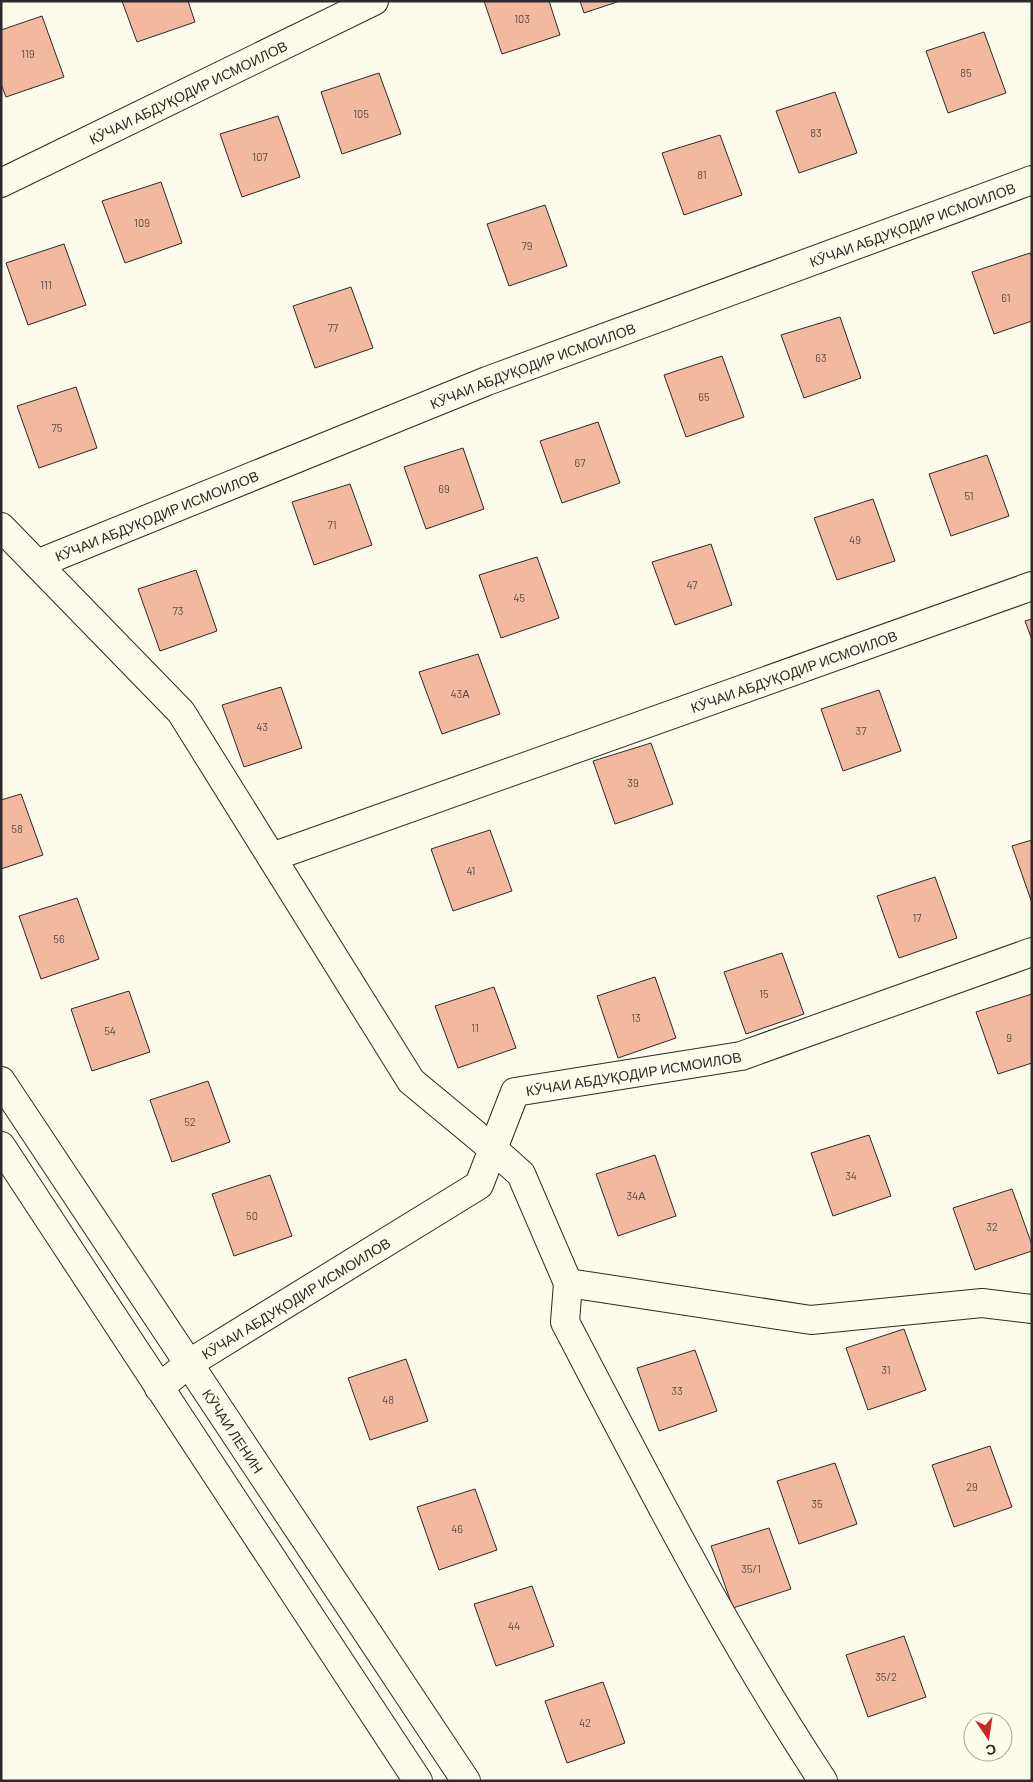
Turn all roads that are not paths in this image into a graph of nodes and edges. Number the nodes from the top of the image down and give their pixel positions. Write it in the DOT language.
graph roads {
  1 [pos="374,1"];
  2 [pos="1032,180"];
  3 [pos="1,183"];
  4 [pos="1,527"];
  5 [pos="37,564"];
  6 [pos="1032,586"];
  7 [pos="272,858"];
  8 [pos="1032,952"];
  9 [pos="1,1081"];
  10 [pos="1,1146"];
  11 [pos="493,1149"];
  12 [pos="568,1283"];
  13 [pos="1032,1309"];
  14 [pos="188,1364"];
  15 [pos="159,1388"];
  16 [pos="418,1781"];
  17 [pos="466,1781"];
  18 [pos="823,1781"];
  1 -- 3 [label="street, КӮЧАИ АБДУҚОДИР ИСМОИЛОВ"];
  2 -- 5 [label="street, КӮЧАИ АБДУҚОДИР ИСМОИЛОВ"];
  4 -- 5 [label="street"];
  5 -- 7 [label="street"];
  6 -- 7 [label="street, КӮЧАИ АБДУҚОДИР ИСМОИЛОВ"];
  7 -- 11 [label="street"];
  8 -- 11 [label="street, КӮЧАИ АБДУҚОДИР ИСМОИЛОВ"];
  9 -- 14 [label="street, КӮЧАИ ЛЕНИН"];
  10 -- 15 [label="street"];
  11 -- 12 [label="street"];
  11 -- 14 [label="street, КӮЧАИ АБДУҚОДИР ИСМОИЛОВ"];
  12 -- 13 [label="street"];
  12 -- 18 [label="street"];
  14 -- 15 [label="street, КӮЧАИ АБДУҚОДИР ИСМОИЛОВ"];
  14 -- 17 [label="street, КӮЧАИ ЛЕНИН"];
  15 -- 16 [label="street"];
}
